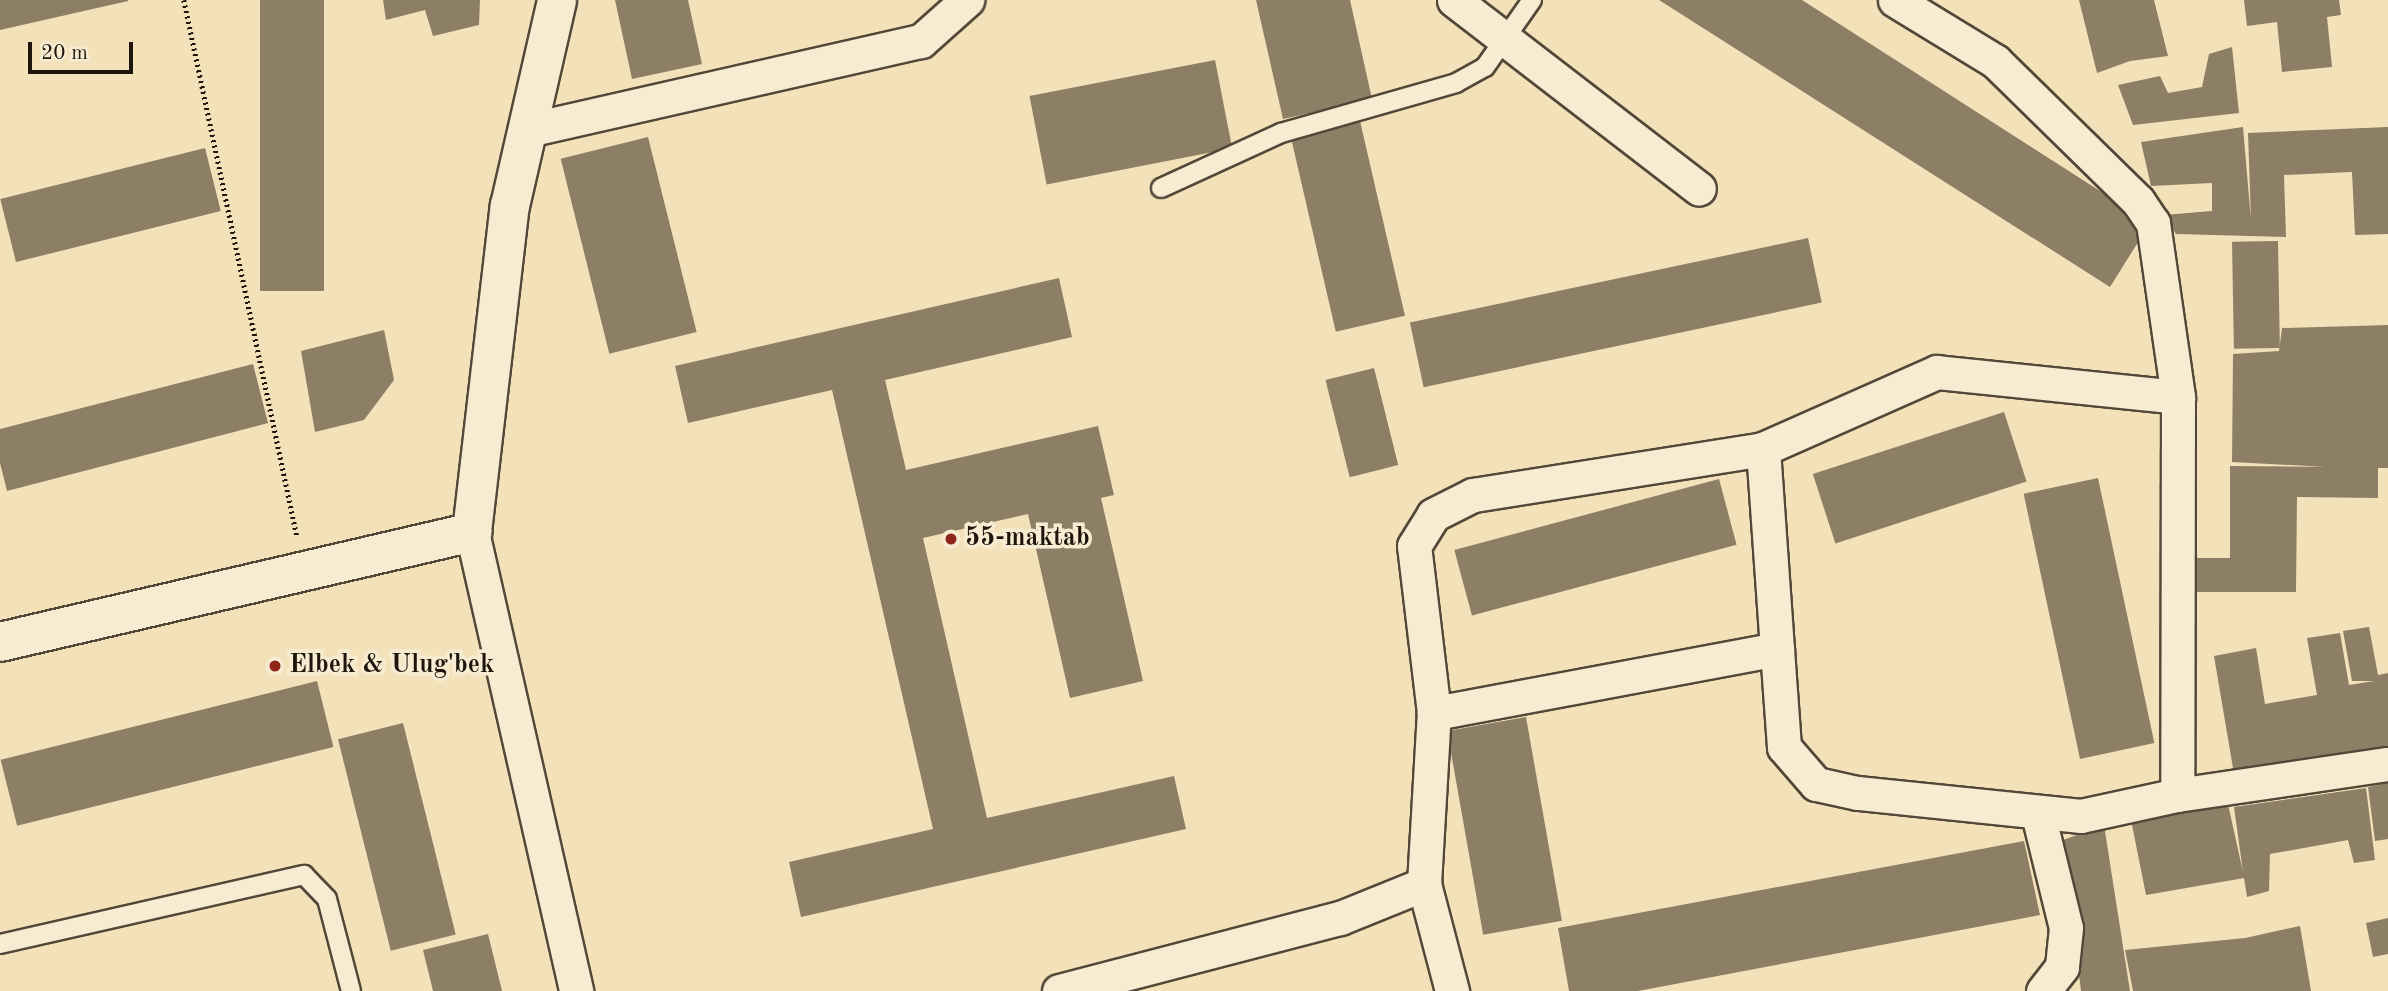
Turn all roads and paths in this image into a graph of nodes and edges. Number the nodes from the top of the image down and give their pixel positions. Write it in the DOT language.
graph roads {
  1 [pos="184,0"];
  2 [pos="557,0"];
  3 [pos="967,0"];
  4 [pos="1454,0"];
  5 [pos="1532,0"];
  6 [pos="1895,0"];
  7 [pos="1506,40"];
  8 [pos="528,130"];
  9 [pos="1161,188"];
  10 [pos="1699,189"];
  11 [pos="2178,397"];
  12 [pos="1763,449"];
  13 [pos="472,532"];
  14 [pos="305,571"];
  15 [pos="0,642"];
  16 [pos="1777,649"];
  17 [pos="1434,713"];
  18 [pos="2388,764"];
  19 [pos="2177,796"];
  20 [pos="2038,814"];
  21 [pos="1424,884"];
  22 [pos="0,944"];
  23 [pos="351,991"];
  24 [pos="576,991"];
  25 [pos="1059,991"];
  26 [pos="1452,991"];
  27 [pos="2043,991"];
  1 -- 14 [label="path"];
  2 -- 8 [label="street"];
  3 -- 8 [label="street"];
  4 -- 7 [label="street"];
  5 -- 7 [label="lane"];
  6 -- 11 [label="street"];
  7 -- 9 [label="lane"];
  7 -- 10 [label="street"];
  8 -- 13 [label="street"];
  11 -- 12 [label="street"];
  11 -- 19 [label="street"];
  12 -- 16 [label="street"];
  12 -- 17 [label="street"];
  13 -- 14 [label="street"];
  13 -- 24 [label="street"];
  14 -- 15 [label="street"];
  16 -- 17 [label="street"];
  16 -- 20 [label="street"];
  17 -- 21 [label="street"];
  18 -- 19 [label="street"];
  19 -- 20 [label="street"];
  20 -- 27 [label="street"];
  21 -- 25 [label="street"];
  21 -- 26 [label="street"];
  22 -- 23 [label="lane"];
}
